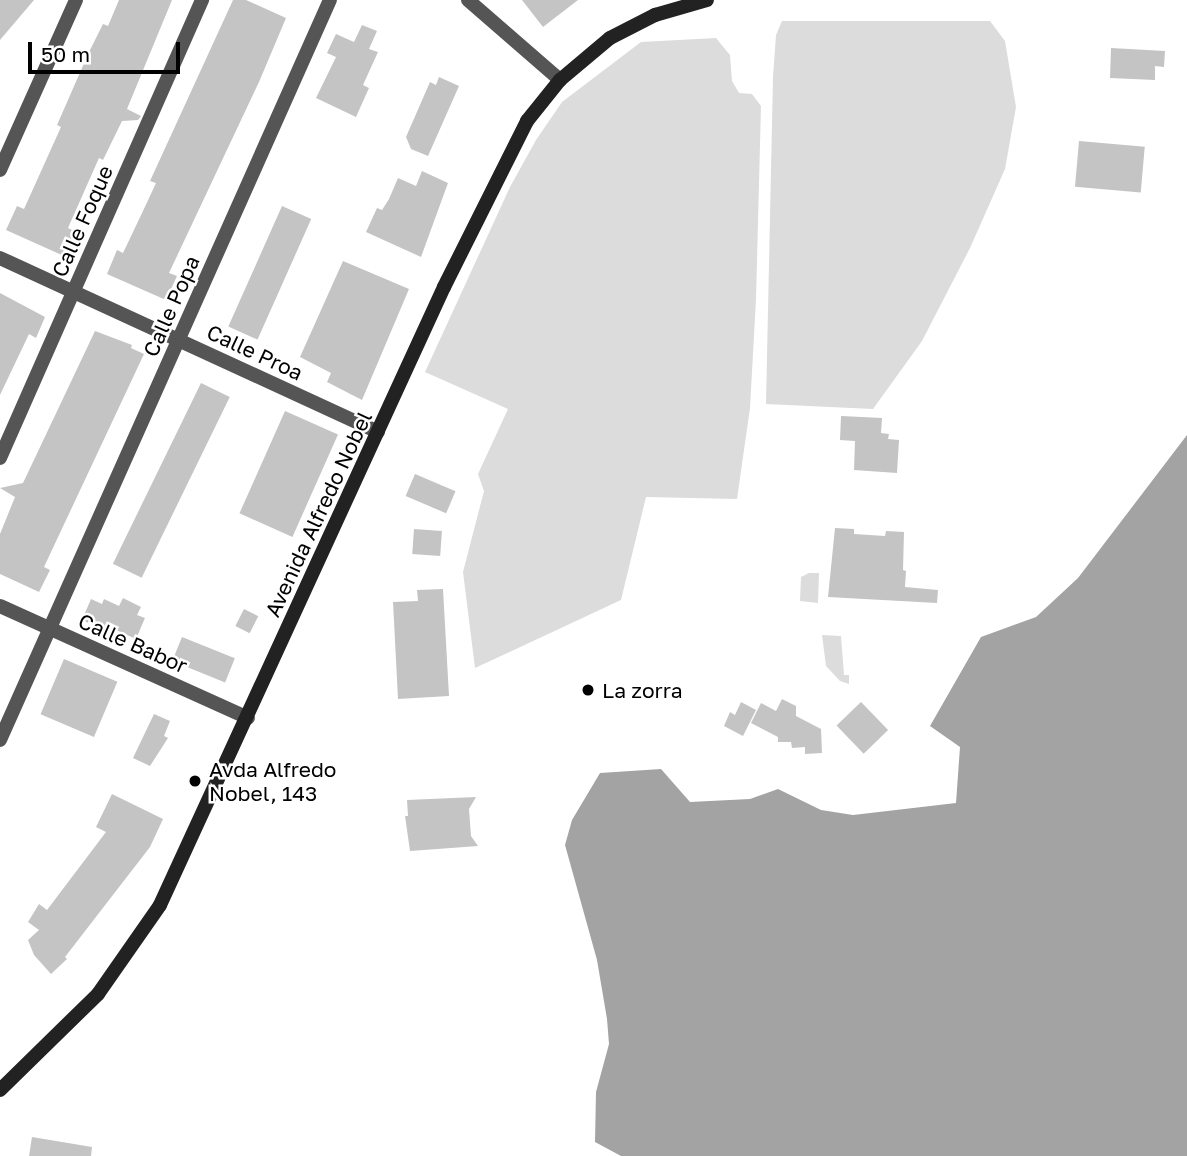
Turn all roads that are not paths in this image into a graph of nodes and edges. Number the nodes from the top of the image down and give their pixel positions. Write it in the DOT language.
graph roads {
  1 [pos="76,0"];
  2 [pos="202,0"];
  3 [pos="330,0"];
  4 [pos="468,0"];
  5 [pos="707,0"];
  6 [pos="560,80"];
  7 [pos="0,170"];
  8 [pos="0,258"];
  9 [pos="74,292"];
  10 [pos="179,340"];
  11 [pos="378,432"];
  12 [pos="0,458"];
  13 [pos="0,606"];
  14 [pos="51,629"];
  15 [pos="248,718"];
  16 [pos="0,740"];
  17 [pos="0,1090"];
  1 -- 7 [label="street"];
  2 -- 9 [label="street, Calle Foque"];
  3 -- 10 [label="street, Calle Popa"];
  4 -- 6 [label="street"];
  5 -- 6 [label="main road, Avenida Alfredo Nobel"];
  6 -- 11 [label="main road, Avenida Alfredo Nobel"];
  8 -- 9 [label="street, Calle Proa"];
  9 -- 10 [label="street, Calle Proa"];
  9 -- 12 [label="street, Calle Foque"];
  10 -- 11 [label="street, Calle Proa"];
  10 -- 14 [label="street, Calle Popa"];
  11 -- 15 [label="main road, Avenida Alfredo Nobel"];
  13 -- 14 [label="street, Calle Babor"];
  14 -- 15 [label="street, Calle Babor"];
  14 -- 16 [label="street, Calle Popa"];
  15 -- 17 [label="main road, Avenida Alfredo Nobel"];
}
